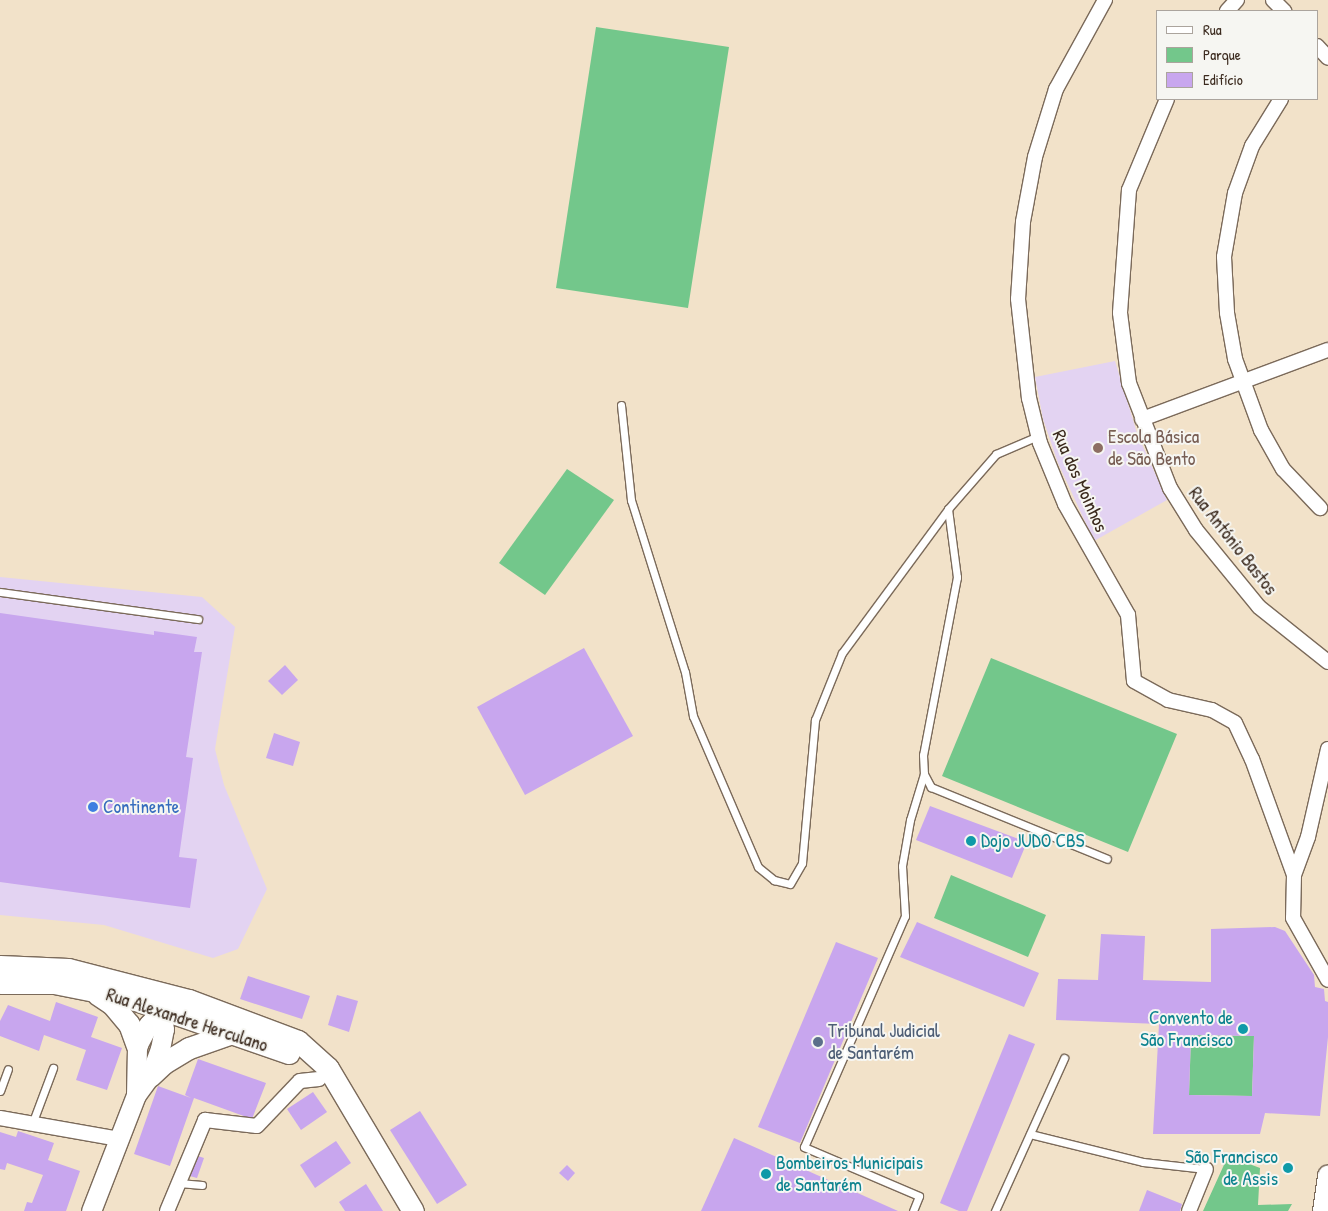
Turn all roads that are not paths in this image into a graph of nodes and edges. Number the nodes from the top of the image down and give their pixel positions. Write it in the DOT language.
graph roads {
  1 [pos="1105,0"];
  2 [pos="1237,0"];
  3 [pos="1273,0"];
  4 [pos="1228,10"];
  5 [pos="1283,10"];
  6 [pos="1168,100"];
  7 [pos="1280,100"];
  8 [pos="1328,350"];
  9 [pos="1242,382"];
  10 [pos="621,405"];
  11 [pos="1142,419"];
  12 [pos="1038,436"];
  13 [pos="1320,508"];
  14 [pos="948,509"];
  15 [pos="0,592"];
  16 [pos="198,619"];
  17 [pos="1328,662"];
  18 [pos="1328,749"];
  19 [pos="924,774"];
  20 [pos="1107,859"];
  21 [pos="1294,875"];
  22 [pos="0,966"];
  23 [pos="1328,980"];
  24 [pos="0,983"];
  25 [pos="93,991"];
  26 [pos="164,1003"];
  27 [pos="232,1033"];
  28 [pos="137,1046"];
  29 [pos="1064,1058"];
  30 [pos="53,1068"];
  31 [pos="8,1069"];
  32 [pos="150,1076"];
  33 [pos="319,1079"];
  34 [pos="0,1091"];
  35 [pos="136,1095"];
  36 [pos="353,1109"];
  37 [pos="0,1118"];
  38 [pos="32,1124"];
  39 [pos="1030,1134"];
  40 [pos="119,1139"];
  41 [pos="1206,1169"];
  42 [pos="1328,1175"];
  43 [pos="178,1184"];
  44 [pos="202,1186"];
  45 [pos="91,1211"];
  46 [pos="167,1211"];
  47 [pos="413,1211"];
  48 [pos="913,1211"];
  49 [pos="995,1211"];
  50 [pos="1189,1211"];
  51 [pos="1323,1211"];
  1 -- 12 [label="street, Rua dos Moinhos"];
  2 -- 4 [label="street"];
  3 -- 5 [label="street"];
  6 -- 11 [label="street, Rua António Bastos"];
  7 -- 9 [label="street"];
  8 -- 9 [label="street"];
  9 -- 11 [label="street"];
  9 -- 13 [label="street"];
  10 -- 14 [label="lane"];
  11 -- 17 [label="street, Rua António Bastos"];
  12 -- 14 [label="lane"];
  12 -- 21 [label="street, Rua dos Moinhos"];
  14 -- 19 [label="lane"];
  15 -- 16 [label="lane"];
  18 -- 21 [label="street"];
  19 -- 20 [label="lane"];
  19 -- 48 [label="lane"];
  21 -- 23 [label="street"];
  22 -- 26 [label="main road, Rua Alexandre Herculano"];
  24 -- 25 [label="main road, Rua Alexandre Herculano"];
  25 -- 26 [label="main road, Rua Alexandre Herculano"];
  25 -- 28 [label="main road"];
  26 -- 27 [label="main road, Rua Alexandre Herculano"];
  26 -- 28 [label="main road"];
  26 -- 32 [label="main road"];
  26 -- 36 [label="main road, Rua Alexandre Herculano"];
  27 -- 32 [label="main road"];
  27 -- 33 [label="main road, Rua Alexandre Herculano"];
  28 -- 35 [label="main road"];
  29 -- 39 [label="lane"];
  30 -- 38 [label="lane"];
  31 -- 34 [label="lane"];
  32 -- 35 [label="main road"];
  33 -- 36 [label="main road, Rua Alexandre Herculano"];
  33 -- 43 [label="street"];
  35 -- 40 [label="main road"];
  36 -- 47 [label="main road, Rua Alexandre Herculano"];
  37 -- 38 [label="street"];
  38 -- 40 [label="street"];
  39 -- 41 [label="lane"];
  39 -- 49 [label="lane"];
  40 -- 45 [label="main road"];
  41 -- 50 [label="street"];
  42 -- 51 [label="main road"];
  43 -- 44 [label="lane"];
  43 -- 46 [label="street"];
}
